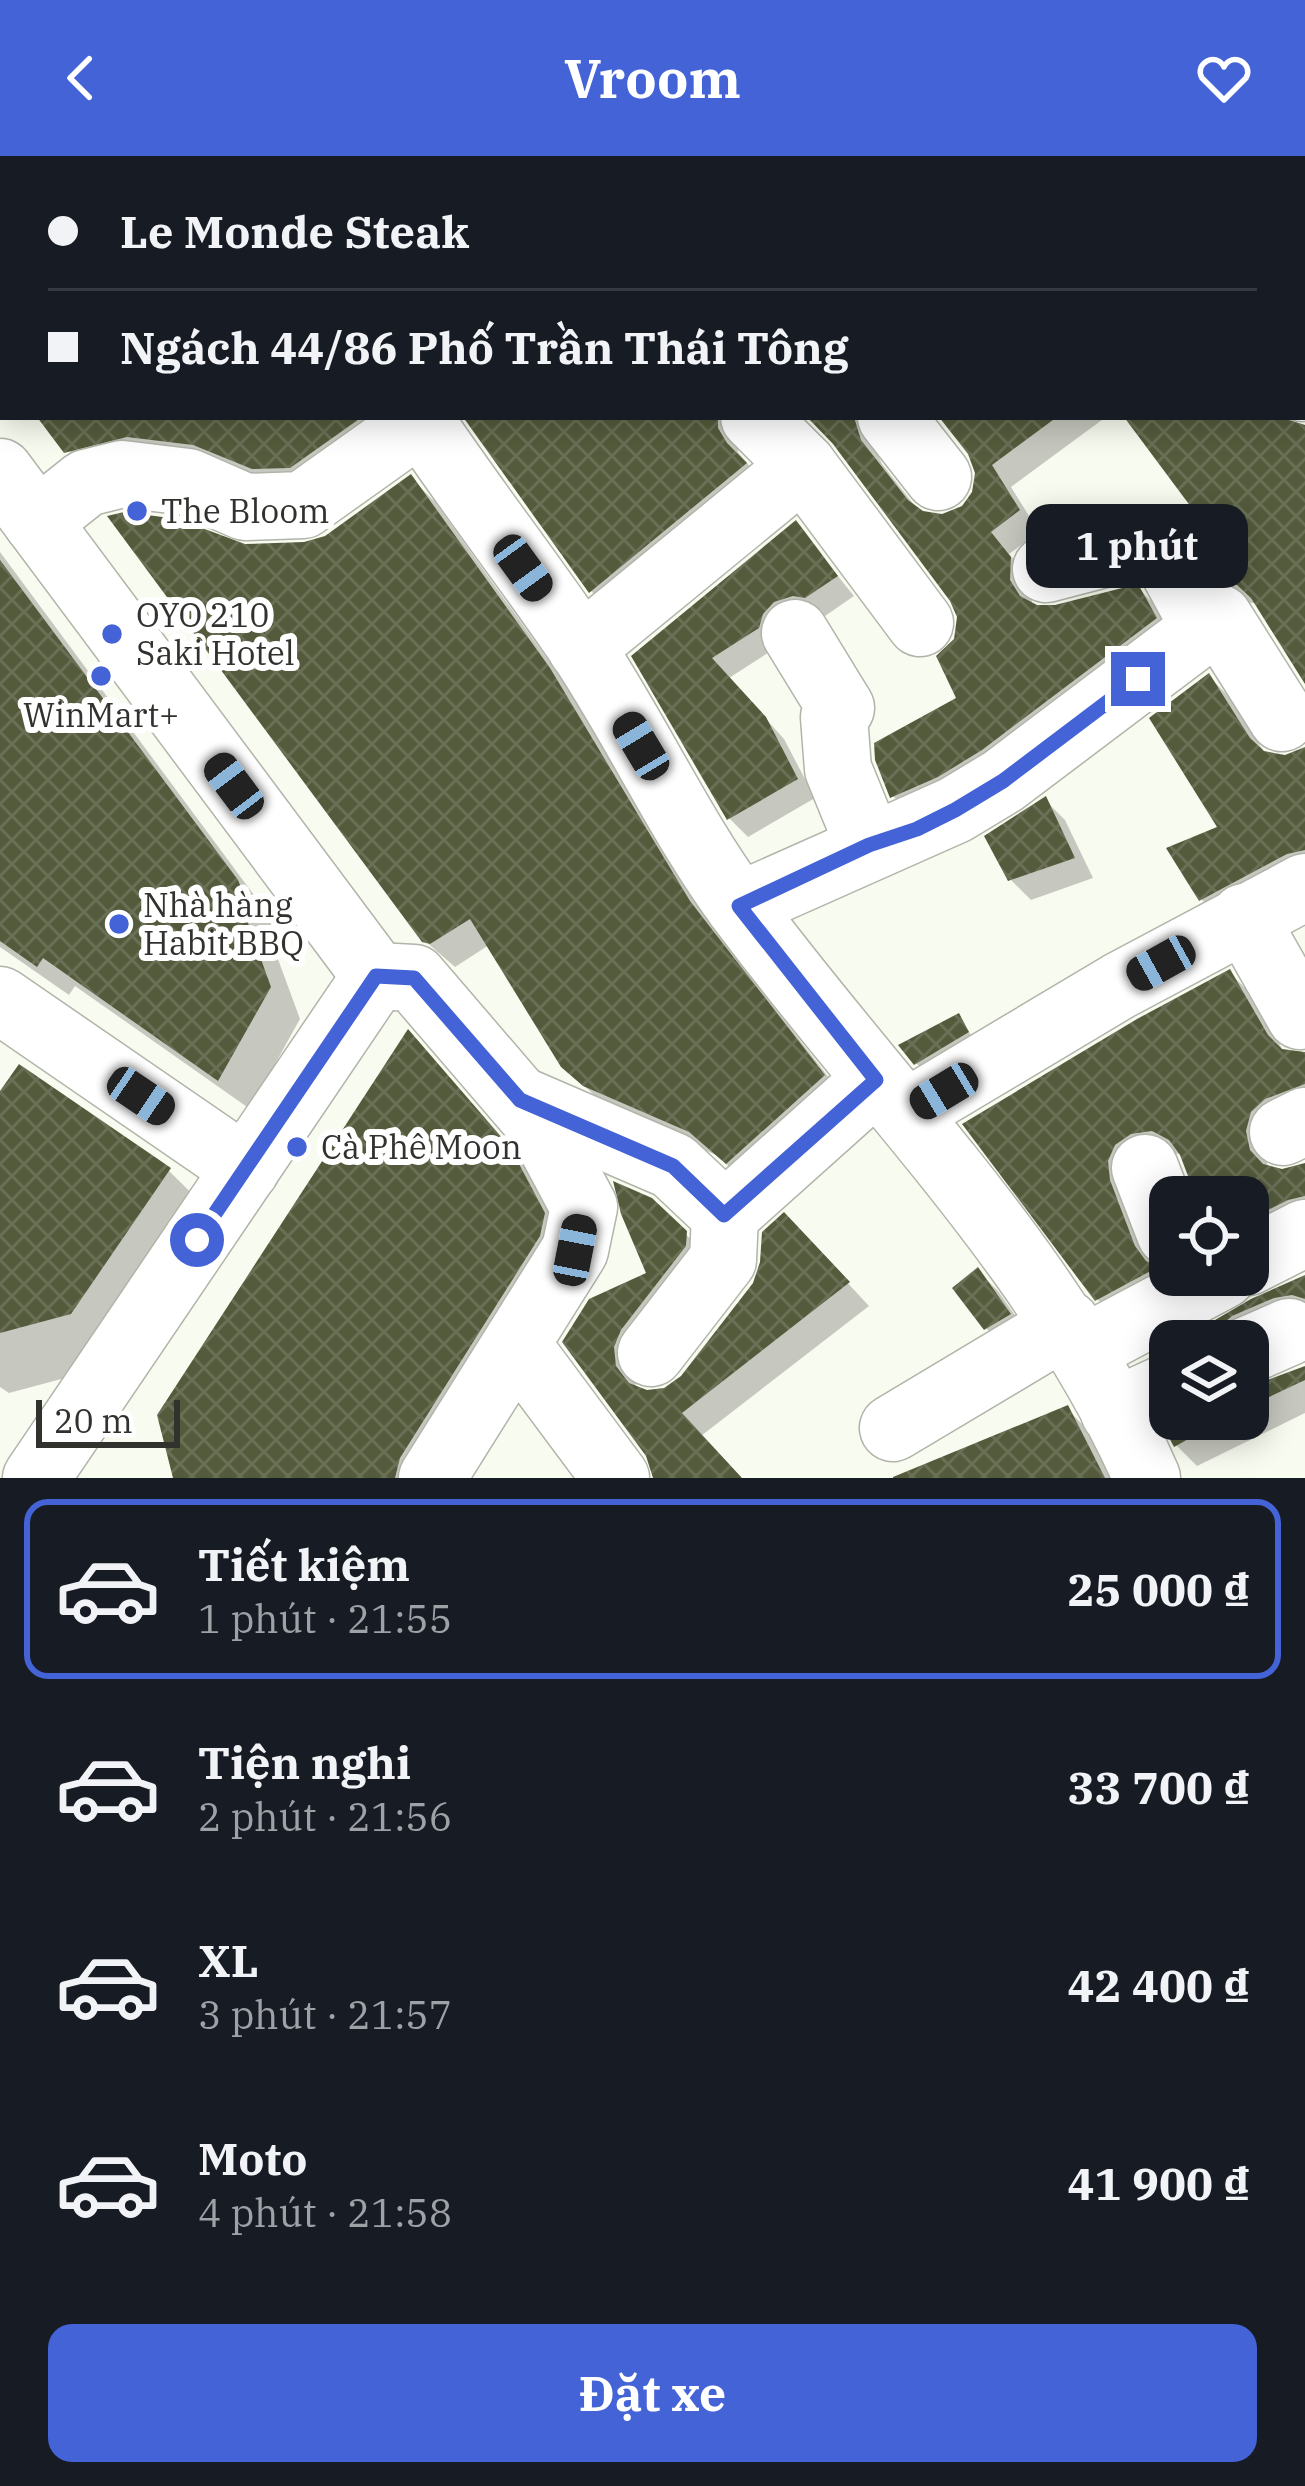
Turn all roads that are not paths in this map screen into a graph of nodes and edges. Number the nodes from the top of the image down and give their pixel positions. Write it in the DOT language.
graph roads {
  1 [pos="418,420"];
  2 [pos="420,420"];
  3 [pos="757,420"];
  4 [pos="893,420"];
  5 [pos="803,466"];
  6 [pos="19,497"];
  7 [pos="866,550"];
  8 [pos="1046,569"];
  9 [pos="920,623"];
  10 [pos="1205,628"];
  11 [pos="795,633"];
  12 [pos="581,648"];
  13 [pos="1282,718"];
  14 [pos="869,845"];
  15 [pos="1305,887"];
  16 [pos="739,906"];
  17 [pos="1244,917"];
  18 [pos="376,976"];
  19 [pos="0,1000"];
  20 [pos="1300,1016"];
  21 [pos="892,1096"];
  22 [pos="520,1100"];
  23 [pos="1145,1168"];
  24 [pos="246,1169"];
  25 [pos="1150,1176"];
  26 [pos="724,1215"];
  27 [pos="1305,1233"];
  28 [pos="1269,1245"];
  29 [pos="1150,1296"];
  30 [pos="1074,1337"];
  31 [pos="517,1345"];
  32 [pos="651,1352"];
  33 [pos="1142,1399"];
  34 [pos="893,1428"];
  35 [pos="1144,1477"];
  36 [pos="36,1478"];
  37 [pos="432,1478"];
  38 [pos="616,1478"];
  1 -- 6 [label="street"];
  2 -- 12 [label="street"];
  3 -- 5 [label="street"];
  4 -- 7 [label="street"];
  5 -- 7 [label="street"];
  5 -- 12 [label="street"];
  6 -- 18 [label="street"];
  7 -- 9 [label="street"];
  8 -- 10 [label="street"];
  10 -- 13 [label="street"];
  10 -- 14 [label="street"];
  11 -- 14 [label="street"];
  12 -- 16 [label="street"];
  14 -- 16 [label="street"];
  15 -- 17 [label="street"];
  16 -- 21 [label="street"];
  17 -- 20 [label="street"];
  17 -- 21 [label="street"];
  18 -- 22 [label="street"];
  18 -- 24 [label="street"];
  19 -- 24 [label="street"];
  21 -- 26 [label="street"];
  21 -- 30 [label="street"];
  22 -- 26 [label="street"];
  22 -- 31 [label="street"];
  23 -- 25 [label="street"];
  24 -- 36 [label="street"];
  26 -- 32 [label="street"];
  27 -- 28 [label="street"];
  29 -- 30 [label="street"];
  30 -- 33 [label="street"];
  30 -- 34 [label="street"];
  31 -- 37 [label="street"];
  31 -- 38 [label="street"];
  33 -- 35 [label="street"];
}
